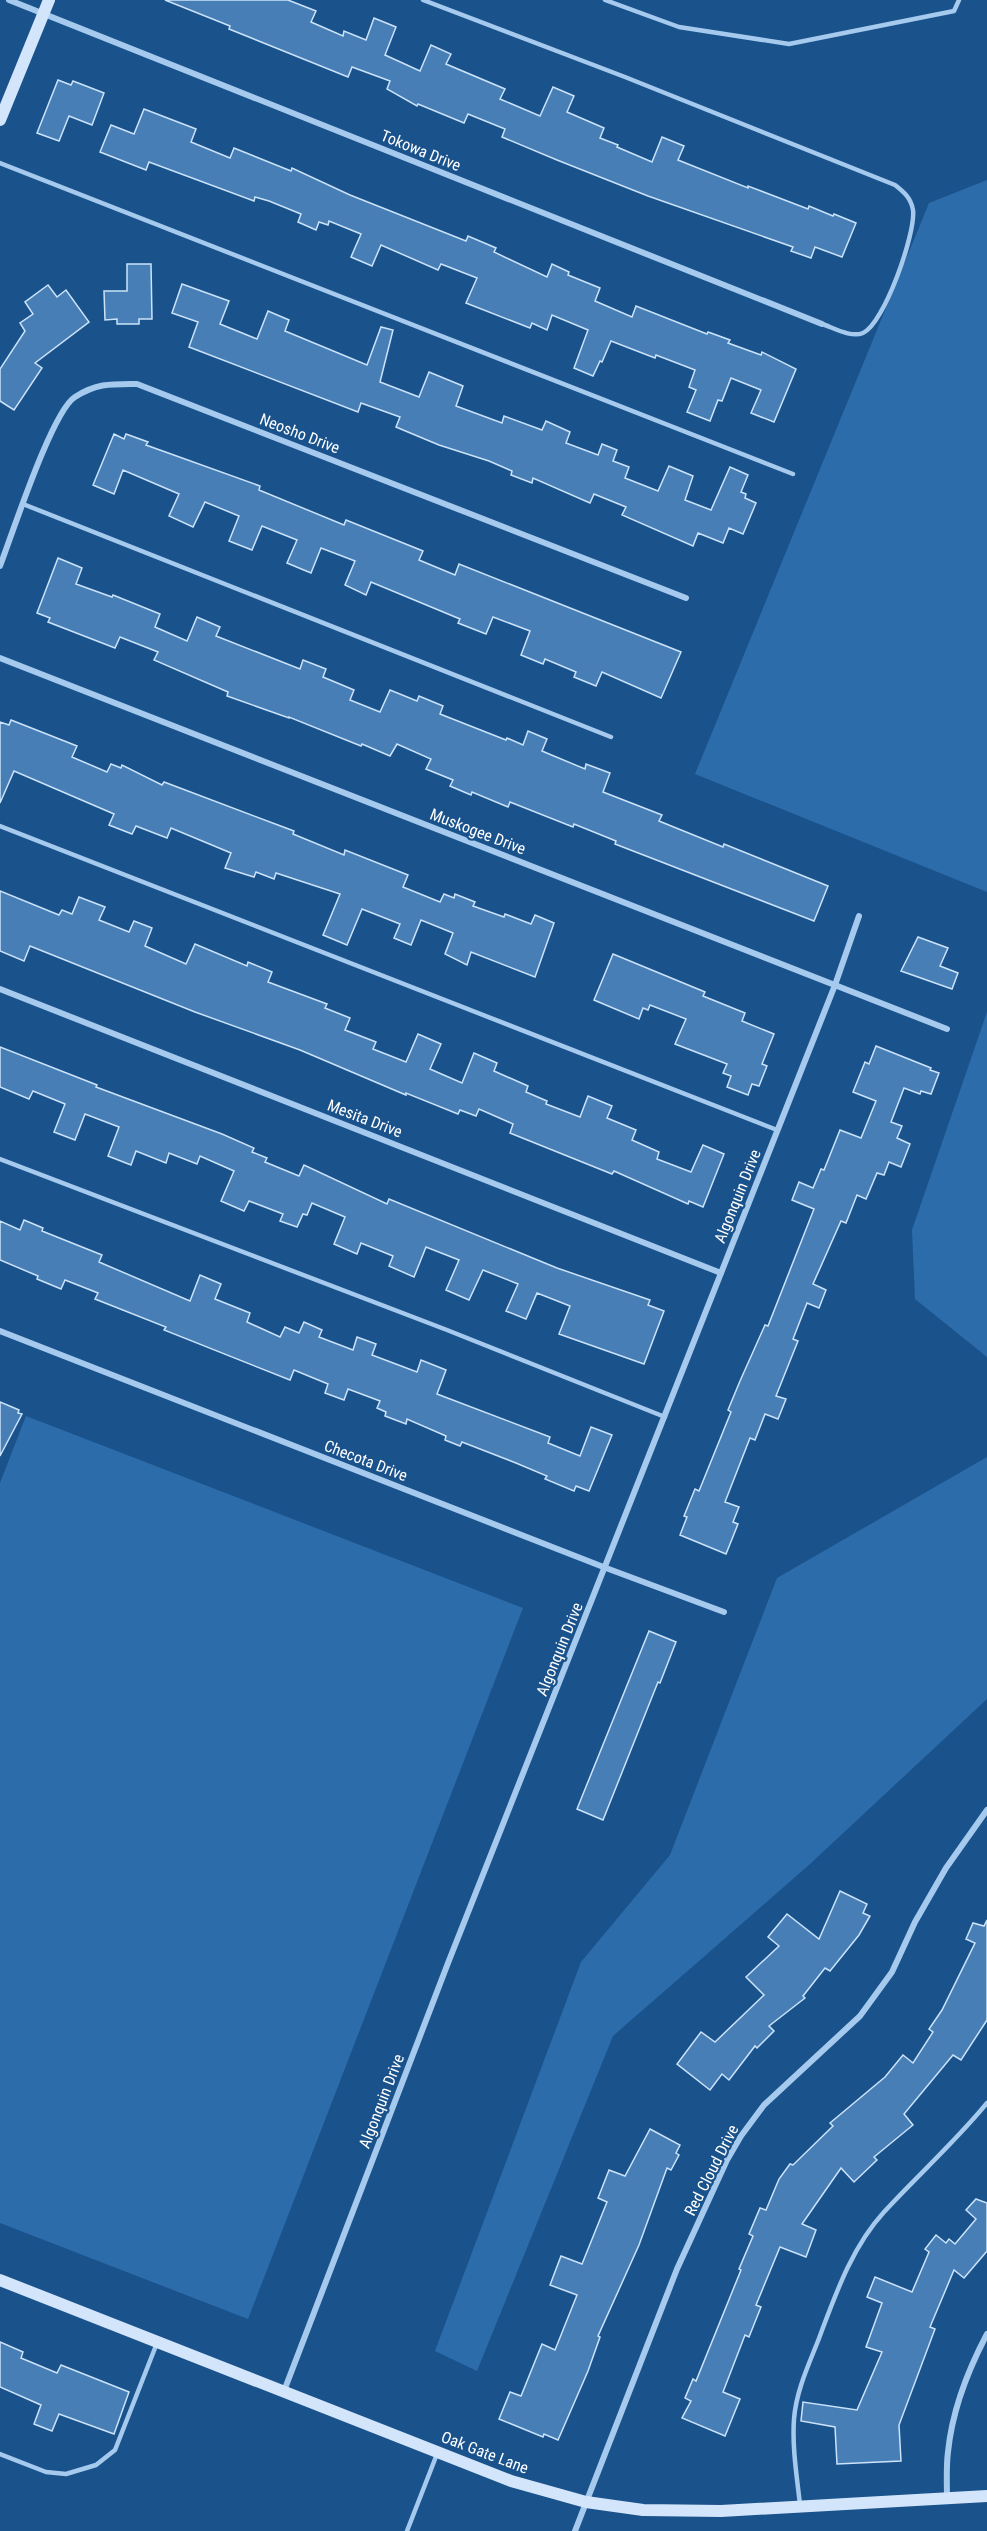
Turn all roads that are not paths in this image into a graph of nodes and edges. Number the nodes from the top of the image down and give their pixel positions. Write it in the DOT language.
graph roads {
  1 [pos="9,0"];
  2 [pos="49,0"];
  3 [pos="423,0"];
  4 [pos="604,0"];
  5 [pos="959,0"];
  6 [pos="43,14"];
  7 [pos="0,120"];
  8 [pos="0,163"];
  9 [pos="822,324"];
  10 [pos="793,474"];
  11 [pos="23,504"];
  12 [pos="0,566"];
  13 [pos="686,598"];
  14 [pos="0,658"];
  15 [pos="611,737"];
  16 [pos="0,826"];
  17 [pos="859,916"];
  18 [pos="835,985"];
  19 [pos="0,989"];
  20 [pos="947,1029"];
  21 [pos="777,1130"];
  22 [pos="0,1159"];
  23 [pos="721,1273"];
  24 [pos="0,1331"];
  25 [pos="665,1417"];
  26 [pos="606,1569"];
  27 [pos="724,1612"];
  28 [pos="987,1810"];
  29 [pos="987,2103"];
  30 [pos="0,2280"];
  31 [pos="987,2334"];
  32 [pos="158,2342"];
  33 [pos="284,2391"];
  34 [pos="438,2452"];
  35 [pos="0,2454"];
  36 [pos="987,2496"];
  37 [pos="947,2499"];
  38 [pos="586,2502"];
  39 [pos="801,2506"];
  40 [pos="407,2531"];
  41 [pos="575,2531"];
  1 -- 6 [label="street, Tokowa Drive"];
  2 -- 6 [label="street"];
  3 -- 9 [label="lane"];
  4 -- 5 [label="lane"];
  6 -- 7 [label="street"];
  6 -- 9 [label="street, Tokowa Drive"];
  8 -- 10 [label="lane"];
  11 -- 12 [label="street, Neosho Drive"];
  11 -- 13 [label="street, Neosho Drive"];
  11 -- 15 [label="lane"];
  14 -- 18 [label="street, Muskogee Drive"];
  16 -- 21 [label="lane"];
  17 -- 18 [label="street, Algonquin Drive"];
  18 -- 20 [label="street, Muskogee Drive"];
  18 -- 21 [label="street, Algonquin Drive"];
  19 -- 23 [label="street, Mesita Drive"];
  21 -- 23 [label="street, Algonquin Drive"];
  22 -- 25 [label="lane"];
  23 -- 25 [label="street, Algonquin Drive"];
  24 -- 26 [label="street, Checota Drive"];
  25 -- 26 [label="street, Algonquin Drive"];
  26 -- 27 [label="street, Checota Drive"];
  26 -- 33 [label="street, Algonquin Drive"];
  28 -- 38 [label="street, Red Cloud Drive"];
  29 -- 39 [label="lane"];
  30 -- 32 [label="street, Oak Gate Lane"];
  31 -- 37 [label="street"];
  32 -- 33 [label="street, Oak Gate Lane"];
  32 -- 35 [label="lane"];
  33 -- 34 [label="street, Oak Gate Lane"];
  34 -- 38 [label="street, Oak Gate Lane"];
  34 -- 40 [label="lane"];
  36 -- 37 [label="street, Oak Gate Lane"];
  37 -- 39 [label="street, Oak Gate Lane"];
  38 -- 39 [label="street, Oak Gate Lane"];
  38 -- 41 [label="street, Red Cloud Drive"];
}
